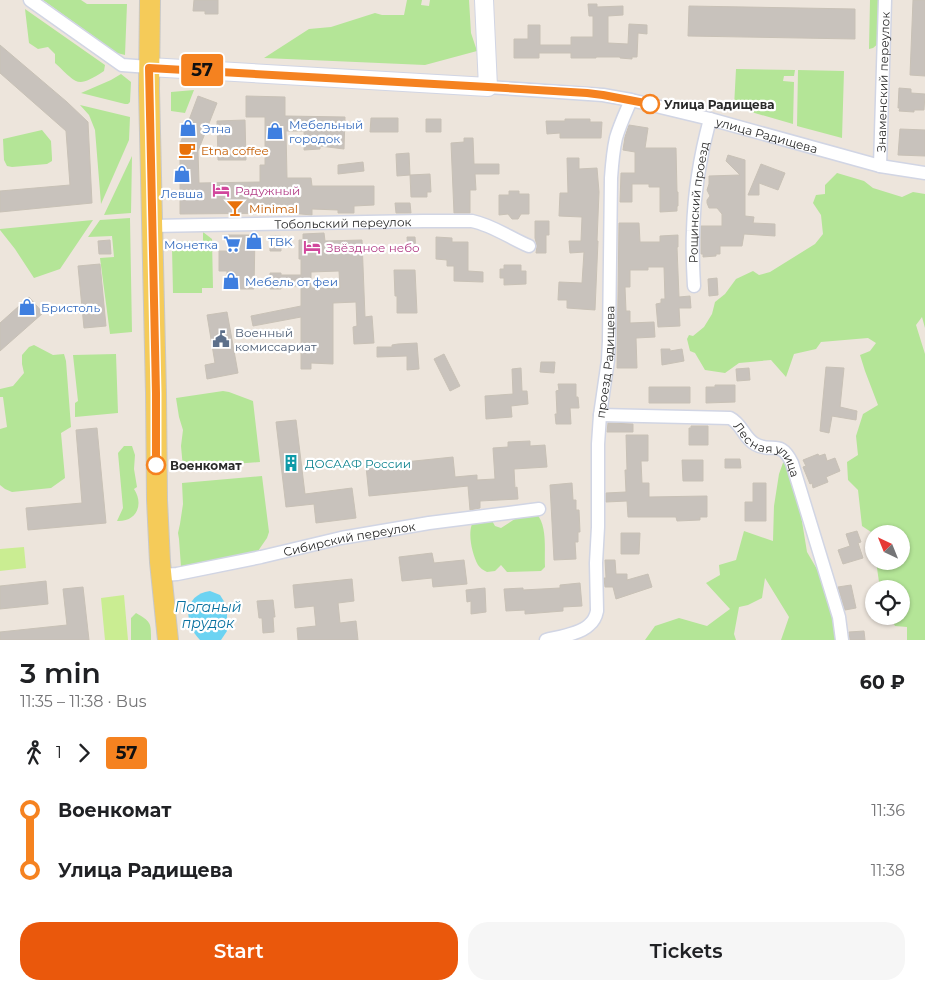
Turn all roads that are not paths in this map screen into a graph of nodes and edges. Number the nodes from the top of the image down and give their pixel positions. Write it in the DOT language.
graph roads {
  1 [pos="30,0"];
  2 [pos="150,0"];
  3 [pos="484,0"];
  4 [pos="884,0"];
  5 [pos="149,68"];
  6 [pos="488,87"];
  7 [pos="631,100"];
  8 [pos="710,120"];
  9 [pos="880,166"];
  10 [pos="925,173"];
  11 [pos="152,226"];
  12 [pos="529,246"];
  13 [pos="694,286"];
  14 [pos="600,414"];
  15 [pos="539,510"];
  16 [pos="162,575"];
  17 [pos="168,640"];
  18 [pos="546,640"];
  19 [pos="842,640"];
  1 -- 5 [label="street, улица Радищева"];
  2 -- 5 [label="main road"];
  3 -- 6 [label="main road"];
  4 -- 9 [label="street, Знаменский переулок"];
  5 -- 6 [label="main road, улица Радищева"];
  5 -- 11 [label="main road"];
  6 -- 7 [label="street, улица Радищева"];
  7 -- 8 [label="street, улица Радищева"];
  7 -- 14 [label="street, проезд Радищева"];
  8 -- 9 [label="street, улица Радищева"];
  8 -- 13 [label="street, Рощинский проезд"];
  9 -- 10 [label="street, улица Радищева"];
  11 -- 12 [label="street, Тобольский переулок"];
  11 -- 16 [label="main road"];
  14 -- 18 [label="street, проезд Радищева"];
  14 -- 19 [label="street, Лесная улица"];
  15 -- 16 [label="street, Сибирский переулок"];
  16 -- 17 [label="main road"];
}
